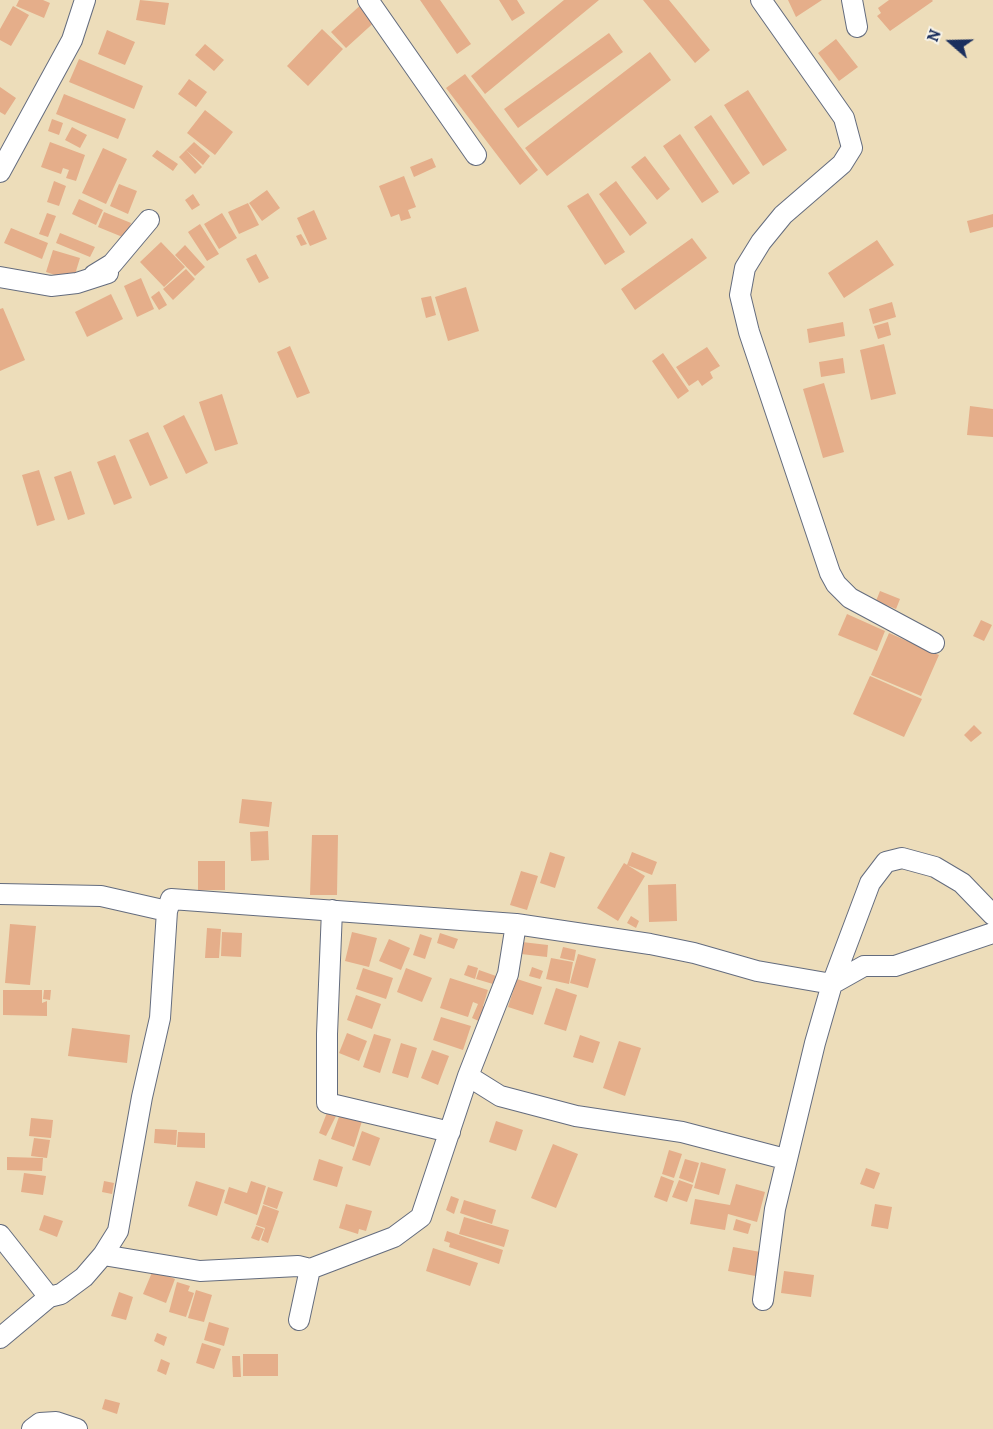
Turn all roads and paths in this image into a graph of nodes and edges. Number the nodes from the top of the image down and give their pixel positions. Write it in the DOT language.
graph roads {
  1 [pos="85,0"];
  2 [pos="368,0"];
  3 [pos="761,0"];
  4 [pos="852,0"];
  5 [pos="857,27"];
  6 [pos="476,155"];
  7 [pos="0,172"];
  8 [pos="149,220"];
  9 [pos="108,273"];
  10 [pos="0,277"];
  11 [pos="87,280"];
  12 [pos="934,644"];
  13 [pos="0,894"];
  14 [pos="332,910"];
  15 [pos="167,911"];
  16 [pos="993,915"];
  17 [pos="516,924"];
  18 [pos="993,933"];
  19 [pos="832,984"];
  20 [pos="468,1076"];
  21 [pos="450,1132"];
  22 [pos="785,1159"];
  23 [pos="0,1235"];
  24 [pos="103,1255"];
  25 [pos="310,1269"];
  26 [pos="49,1297"];
  27 [pos="763,1300"];
  28 [pos="299,1320"];
  29 [pos="0,1338"];
  30 [pos="32,1429"];
  31 [pos="77,1429"];
  1 -- 7 [label="street"];
  2 -- 6 [label="street"];
  3 -- 12 [label="street"];
  4 -- 5 [label="street"];
  8 -- 11 [label="street"];
  9 -- 11 [label="street"];
  10 -- 11 [label="street"];
  13 -- 15 [label="street"];
  14 -- 15 [label="street"];
  14 -- 17 [label="street"];
  14 -- 21 [label="street"];
  15 -- 24 [label="street"];
  16 -- 19 [label="street"];
  17 -- 19 [label="street"];
  17 -- 20 [label="street"];
  18 -- 19 [label="street"];
  19 -- 22 [label="street"];
  20 -- 21 [label="street"];
  20 -- 22 [label="street"];
  21 -- 25 [label="street"];
  22 -- 27 [label="street"];
  23 -- 26 [label="street"];
  24 -- 25 [label="street"];
  24 -- 26 [label="street"];
  25 -- 28 [label="street"];
  26 -- 29 [label="street"];
  30 -- 31 [label="street"];
}
